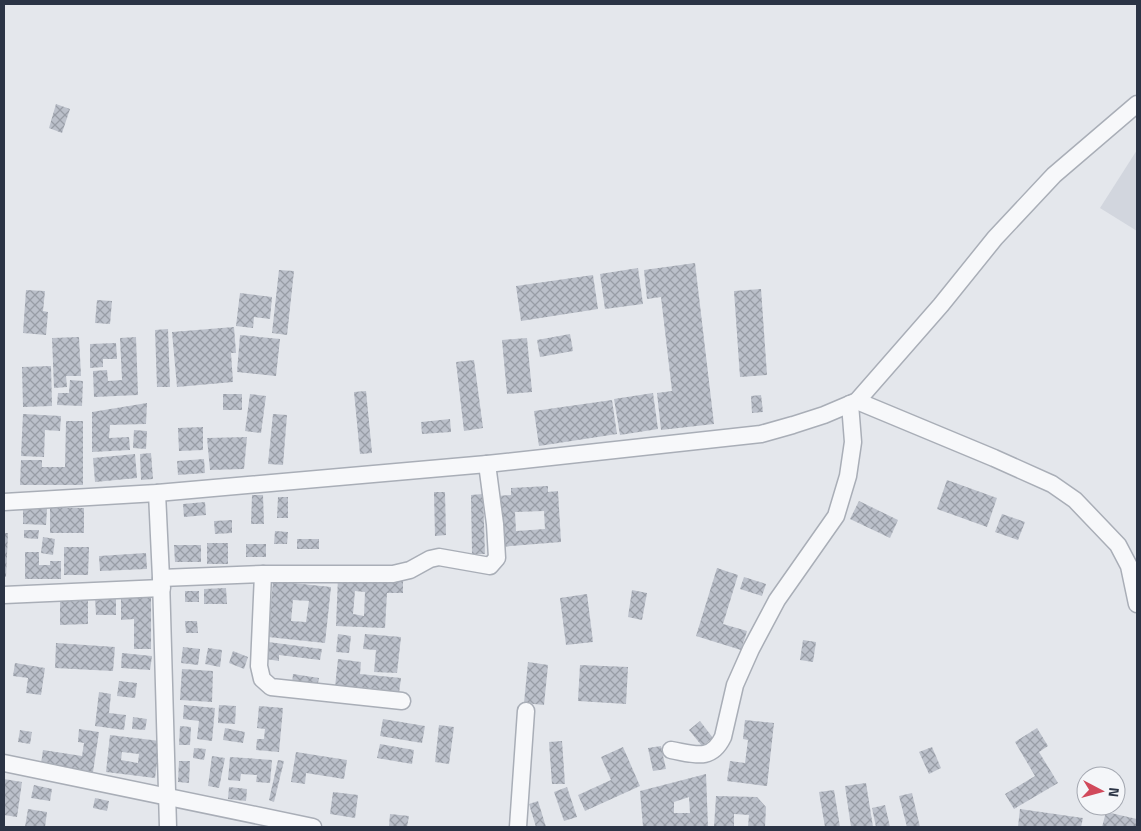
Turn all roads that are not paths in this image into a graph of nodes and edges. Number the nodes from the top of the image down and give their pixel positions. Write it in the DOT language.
graph roads {
  1 [pos="1137,104"];
  2 [pos="854,402"];
  3 [pos="487,464"];
  4 [pos="157,492"];
  5 [pos="4,502"];
  6 [pos="263,574"];
  7 [pos="162,583"];
  8 [pos="4,594"];
  9 [pos="1137,604"];
  10 [pos="402,701"];
  11 [pos="526,711"];
  12 [pos="670,750"];
  13 [pos="4,763"];
  14 [pos="167,797"];
  15 [pos="168,827"];
  16 [pos="313,827"];
  17 [pos="518,827"];
  1 -- 2 [label="street"];
  2 -- 3 [label="street"];
  2 -- 9 [label="street"];
  2 -- 12 [label="street"];
  3 -- 4 [label="street"];
  3 -- 6 [label="street"];
  4 -- 5 [label="street"];
  4 -- 7 [label="street"];
  6 -- 7 [label="street"];
  6 -- 10 [label="street"];
  7 -- 8 [label="street"];
  7 -- 14 [label="street"];
  11 -- 17 [label="street"];
  13 -- 14 [label="street"];
  14 -- 15 [label="street"];
  14 -- 16 [label="street"];
}
